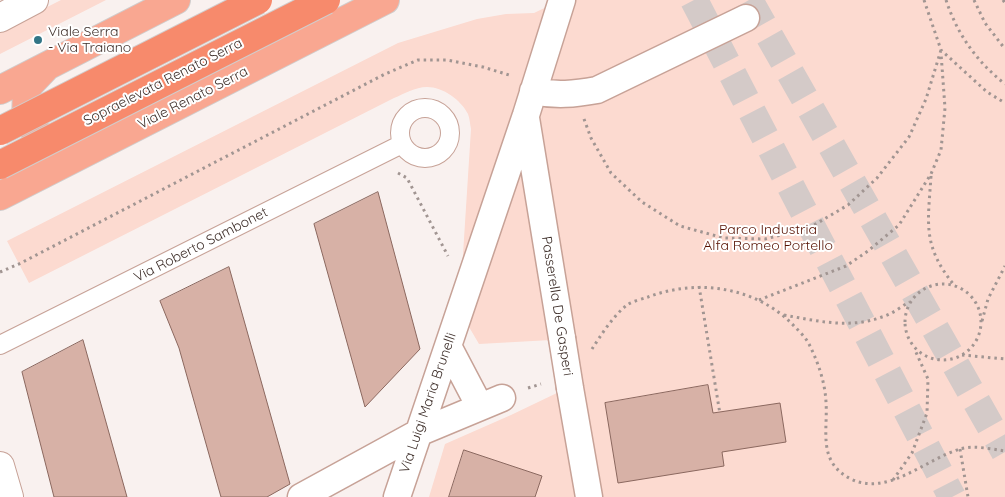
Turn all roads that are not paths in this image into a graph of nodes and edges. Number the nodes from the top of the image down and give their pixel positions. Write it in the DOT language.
graph roads {
  1 [pos="34,0"];
  2 [pos="176,0"];
  3 [pos="258,0"];
  4 [pos="326,0"];
  5 [pos="386,0"];
  6 [pos="559,12"];
  7 [pos="0,18"];
  8 [pos="746,18"];
  9 [pos="48,66"];
  10 [pos="0,90"];
  11 [pos="534,91"];
  12 [pos="526,115"];
  13 [pos="0,131"];
  14 [pos="402,144"];
  15 [pos="75,158"];
  16 [pos="0,165"];
  17 [pos="0,196"];
  18 [pos="0,345"];
  19 [pos="448,346"];
  20 [pos="418,433"];
  21 [pos="0,466"];
  22 [pos="9,497"];
  23 [pos="301,497"];
  24 [pos="396,497"];
  25 [pos="589,497"];
  1 -- 7 [label="street"];
  2 -- 9 [label="main road"];
  3 -- 13 [label="highway, bridge"];
  4 -- 16 [label="highway, Sopraelevata Renato Serra, bridge"];
  5 -- 15 [label="main road, Viale Renato Serra"];
  6 -- 11 [label="street, Via Luigi Maria Brunelli"];
  8 -- 11 [label="street"];
  9 -- 10 [label="main road"];
  9 -- 15 [label="main road"];
  11 -- 12 [label="street, Via Luigi Maria Brunelli"];
  12 -- 19 [label="street, Via Luigi Maria Brunelli"];
  12 -- 25 [label="street, Passerella De Gasperi, bridge"];
  14 -- 18 [label="lane, Via Roberto Sambonet"];
  15 -- 17 [label="main road, Viale Renato Serra"];
  19 -- 20 [label="street, Via Luigi Maria Brunelli"];
  19 -- 20 [label="street"];
  20 -- 23 [label="street"];
  20 -- 24 [label="street, Via Luigi Maria Brunelli"];
  21 -- 22 [label="street"];
}
